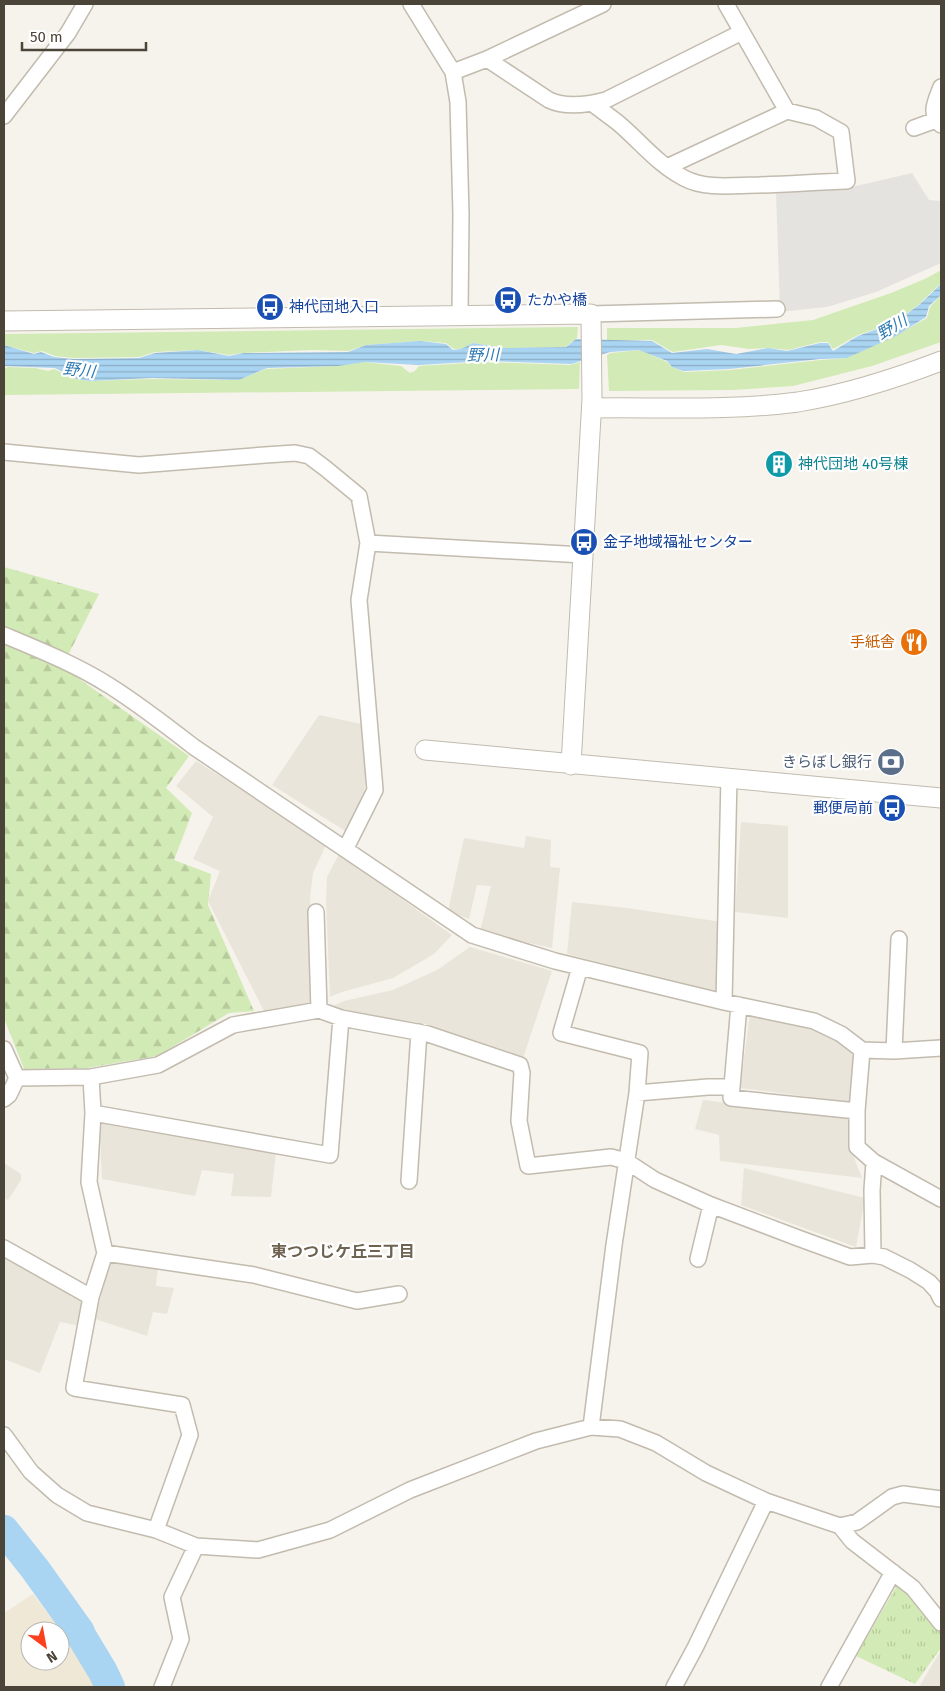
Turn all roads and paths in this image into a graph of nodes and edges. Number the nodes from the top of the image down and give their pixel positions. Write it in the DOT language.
graph roads {
  1 [pos="86,4"];
  2 [pos="411,4"];
  3 [pos="603,4"];
  4 [pos="726,4"];
  5 [pos="742,32"];
  6 [pos="487,59"];
  7 [pos="453,72"];
  8 [pos="941,87"];
  9 [pos="593,104"];
  10 [pos="787,111"];
  11 [pos="4,116"];
  12 [pos="939,123"];
  13 [pos="914,128"];
  14 [pos="667,167"];
  15 [pos="777,309"];
  16 [pos="591,314"];
  17 [pos="460,316"];
  18 [pos="4,321"];
  19 [pos="941,361"];
  20 [pos="592,404"];
  21 [pos="4,452"];
  22 [pos="368,543"];
  23 [pos="583,555"];
  24 [pos="4,634"];
  25 [pos="425,750"];
  26 [pos="571,765"];
  27 [pos="729,777"];
  28 [pos="941,798"];
  29 [pos="346,848"];
  30 [pos="316,912"];
  31 [pos="899,938"];
  32 [pos="580,967"];
  33 [pos="731,1004"];
  34 [pos="318,1010"];
  35 [pos="341,1018"];
  36 [pos="419,1032"];
  37 [pos="941,1048"];
  38 [pos="4,1049"];
  39 [pos="862,1050"];
  40 [pos="894,1050"];
  41 [pos="17,1078"];
  42 [pos="91,1078"];
  43 [pos="732,1087"];
  44 [pos="637,1092"];
  45 [pos="4,1099"];
  46 [pos="857,1111"];
  47 [pos="93,1113"];
  48 [pos="626,1161"];
  49 [pos="874,1162"];
  50 [pos="409,1181"];
  51 [pos="941,1199"];
  52 [pos="711,1205"];
  53 [pos="4,1248"];
  54 [pos="105,1253"];
  55 [pos="873,1255"];
  56 [pos="698,1259"];
  57 [pos="399,1294"];
  58 [pos="91,1297"];
  59 [pos="941,1299"];
  60 [pos="591,1427"];
  61 [pos="4,1435"];
  62 [pos="941,1498"];
  63 [pos="766,1501"];
  64 [pos="840,1526"];
  65 [pos="156,1530"];
  66 [pos="196,1546"];
  67 [pos="893,1572"];
  68 [pos="941,1623"];
  69 [pos="162,1687"];
  70 [pos="674,1687"];
  71 [pos="829,1687"];
  1 -- 11 [label="street"];
  2 -- 7 [label="street"];
  3 -- 6 [label="street"];
  4 -- 5 [label="street"];
  5 -- 9 [label="street"];
  5 -- 10 [label="street"];
  6 -- 7 [label="street"];
  6 -- 9 [label="street"];
  7 -- 17 [label="street"];
  8 -- 12 [label="street"];
  9 -- 14 [label="street"];
  10 -- 14 [label="street"];
  10 -- 14 [label="street"];
  12 -- 13 [label="street"];
  15 -- 16 [label="street"];
  16 -- 17 [label="street"];
  16 -- 20 [label="street"];
  17 -- 18 [label="street"];
  19 -- 20 [label="street"];
  20 -- 23 [label="street"];
  21 -- 22 [label="street"];
  22 -- 23 [label="street"];
  22 -- 29 [label="street"];
  23 -- 26 [label="street"];
  24 -- 29 [label="street"];
  25 -- 26 [label="street"];
  26 -- 27 [label="street"];
  27 -- 28 [label="street"];
  27 -- 33 [label="street"];
  29 -- 32 [label="street"];
  30 -- 34 [label="street"];
  31 -- 40 [label="street"];
  32 -- 33 [label="street"];
  32 -- 44 [label="street"];
  33 -- 39 [label="street"];
  33 -- 43 [label="street"];
  34 -- 35 [label="street"];
  34 -- 42 [label="street"];
  35 -- 36 [label="street"];
  35 -- 47 [label="street"];
  36 -- 48 [label="street"];
  36 -- 50 [label="street"];
  37 -- 40 [label="street"];
  38 -- 41 [label="street"];
  39 -- 40 [label="street"];
  39 -- 46 [label="street"];
  41 -- 42 [label="street"];
  41 -- 45 [label="street"];
  42 -- 47 [label="street"];
  43 -- 44 [label="street"];
  43 -- 46 [label="street"];
  44 -- 48 [label="street"];
  46 -- 49 [label="street"];
  47 -- 54 [label="street"];
  48 -- 52 [label="street"];
  48 -- 60 [label="street"];
  49 -- 51 [label="street"];
  49 -- 55 [label="street"];
  52 -- 55 [label="street"];
  52 -- 56 [label="street"];
  53 -- 58 [label="street"];
  54 -- 57 [label="street"];
  54 -- 58 [label="street"];
  55 -- 59 [label="street"];
  58 -- 65 [label="street"];
  60 -- 63 [label="street"];
  60 -- 66 [label="street"];
  61 -- 65 [label="street"];
  62 -- 64 [label="street"];
  63 -- 64 [label="street"];
  63 -- 70 [label="street"];
  64 -- 67 [label="street"];
  65 -- 66 [label="street"];
  66 -- 69 [label="street"];
  67 -- 68 [label="street"];
  67 -- 71 [label="street"];
}
